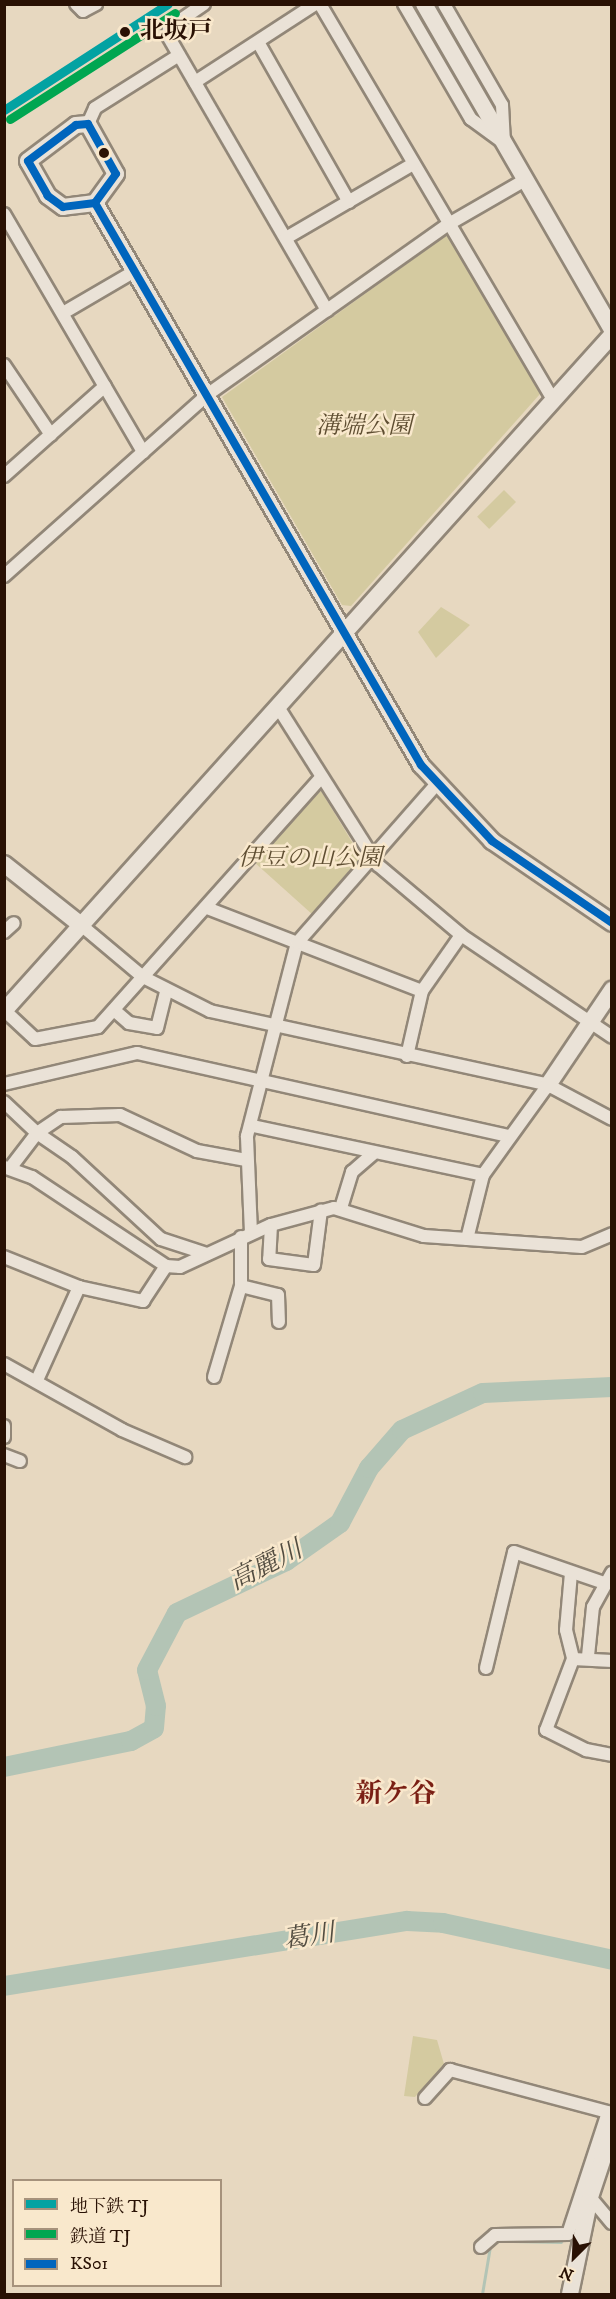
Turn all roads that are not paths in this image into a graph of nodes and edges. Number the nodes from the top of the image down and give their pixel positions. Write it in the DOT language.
graph roads {
  1 [pos="76,4"];
  2 [pos="96,4"];
  3 [pos="204,4"];
  4 [pos="317,4"];
  5 [pos="404,4"];
  6 [pos="424,4"];
  7 [pos="444,4"];
  8 [pos="258,42"];
  9 [pos="179,55"];
  10 [pos="195,82"];
  11 [pos="88,124"];
  12 [pos="504,143"];
  13 [pos="412,164"];
  14 [pos="525,180"];
  15 [pos="349,202"];
  16 [pos="95,203"];
  17 [pos="5,218"];
  18 [pos="447,225"];
  19 [pos="286,238"];
  20 [pos="135,271"];
  21 [pos="327,310"];
  22 [pos="63,313"];
  23 [pos="612,329"];
  24 [pos="612,335"];
  25 [pos="4,365"];
  26 [pos="105,386"];
  27 [pos="207,395"];
  28 [pos="553,399"];
  29 [pos="51,435"];
  30 [pos="143,452"];
  31 [pos="4,476"];
  32 [pos="4,576"];
  33 [pos="345,632"];
  34 [pos="278,706"];
  35 [pos="320,779"];
  36 [pos="436,785"];
  37 [pos="371,857"];
  38 [pos="4,864"];
  39 [pos="207,908"];
  40 [pos="612,923"];
  41 [pos="81,925"];
  42 [pos="461,935"];
  43 [pos="297,943"];
  44 [pos="143,977"];
  45 [pos="612,990"];
  46 [pos="422,991"];
  47 [pos="166,992"];
  48 [pos="5,1010"];
  49 [pos="114,1010"];
  50 [pos="590,1022"];
  51 [pos="274,1026"];
  52 [pos="612,1037"];
  53 [pos="407,1056"];
  54 [pos="263,1081"];
  55 [pos="4,1084"];
  56 [pos="548,1085"];
  57 [pos="4,1102"];
  58 [pos="612,1119"];
  59 [pos="253,1126"];
  60 [pos="37,1133"];
  61 [pos="509,1136"];
  62 [pos="373,1154"];
  63 [pos="246,1160"];
  64 [pos="8,1167"];
  65 [pos="483,1176"];
  66 [pos="341,1208"];
  67 [pos="321,1210"];
  68 [pos="271,1225"];
  69 [pos="612,1234"];
  70 [pos="246,1235"];
  71 [pos="467,1239"];
  72 [pos="207,1254"];
  73 [pos="4,1257"];
  74 [pos="166,1266"];
  75 [pos="242,1286"];
  76 [pos="79,1287"];
  77 [pos="279,1322"];
  78 [pos="4,1364"];
  79 [pos="214,1377"];
  80 [pos="37,1380"];
  81 [pos="4,1426"];
  82 [pos="4,1437"];
  83 [pos="4,1455"];
  84 [pos="185,1456"];
  85 [pos="20,1461"];
  86 [pos="571,1573"];
  87 [pos="608,1578"];
  88 [pos="588,1656"];
  89 [pos="573,1659"];
  90 [pos="612,1661"];
  91 [pos="486,1668"];
  92 [pos="612,1755"];
  93 [pos="425,2098"];
  94 [pos="610,2112"];
  95 [pos="612,2131"];
  96 [pos="590,2197"];
  97 [pos="612,2223"];
  98 [pos="481,2247"];
  99 [pos="570,2295"];
  1 -- 2 [label="street"];
  3 -- 9 [label="street"];
  4 -- 8 [label="street"];
  4 -- 13 [label="street"];
  5 -- 12 [label="street"];
  6 -- 12 [label="street"];
  7 -- 12 [label="street"];
  8 -- 10 [label="street"];
  8 -- 15 [label="street"];
  9 -- 10 [label="street"];
  9 -- 11 [label="street"];
  10 -- 19 [label="street"];
  11 -- 16 [label="street"];
  11 -- 16 [label="street"];
  12 -- 14 [label="street"];
  13 -- 15 [label="street"];
  13 -- 18 [label="street"];
  14 -- 18 [label="street"];
  14 -- 23 [label="street"];
  15 -- 19 [label="street"];
  16 -- 20 [label="street"];
  17 -- 22 [label="street"];
  18 -- 21 [label="street"];
  18 -- 28 [label="street"];
  19 -- 21 [label="street"];
  20 -- 22 [label="street"];
  20 -- 27 [label="street"];
  21 -- 27 [label="street"];
  22 -- 26 [label="street"];
  24 -- 28 [label="street"];
  25 -- 29 [label="street"];
  26 -- 29 [label="street"];
  26 -- 30 [label="street"];
  27 -- 30 [label="street"];
  27 -- 33 [label="street"];
  28 -- 33 [label="street"];
  29 -- 31 [label="street"];
  30 -- 32 [label="street"];
  33 -- 34 [label="street"];
  33 -- 36 [label="street"];
  34 -- 35 [label="street"];
  34 -- 41 [label="street"];
  35 -- 37 [label="street"];
  35 -- 39 [label="street"];
  36 -- 37 [label="street"];
  36 -- 40 [label="street"];
  37 -- 42 [label="street"];
  37 -- 43 [label="street"];
  38 -- 41 [label="street"];
  39 -- 43 [label="street"];
  39 -- 44 [label="street"];
  41 -- 44 [label="street"];
  41 -- 48 [label="street"];
  42 -- 46 [label="street"];
  42 -- 50 [label="street"];
  43 -- 46 [label="street"];
  43 -- 51 [label="street"];
  44 -- 47 [label="street"];
  44 -- 49 [label="street"];
  45 -- 50 [label="street"];
  46 -- 53 [label="street"];
  47 -- 49 [label="street"];
  47 -- 51 [label="street"];
  48 -- 49 [label="street"];
  50 -- 52 [label="street"];
  50 -- 56 [label="street"];
  51 -- 53 [label="street"];
  51 -- 54 [label="street"];
  53 -- 56 [label="street"];
  54 -- 55 [label="street"];
  54 -- 59 [label="street"];
  54 -- 61 [label="street"];
  56 -- 58 [label="street"];
  56 -- 61 [label="street"];
  57 -- 60 [label="street"];
  59 -- 62 [label="street"];
  59 -- 63 [label="street"];
  60 -- 63 [label="street"];
  60 -- 64 [label="street"];
  60 -- 72 [label="street"];
  61 -- 65 [label="street"];
  62 -- 65 [label="street"];
  62 -- 66 [label="street"];
  63 -- 70 [label="street"];
  64 -- 74 [label="street"];
  65 -- 71 [label="street"];
  66 -- 67 [label="street"];
  66 -- 71 [label="street"];
  67 -- 68 [label="street"];
  67 -- 68 [label="street"];
  68 -- 70 [label="street"];
  69 -- 71 [label="street"];
  70 -- 72 [label="street"];
  70 -- 75 [label="street"];
  72 -- 74 [label="street"];
  73 -- 76 [label="street"];
  74 -- 76 [label="street"];
  75 -- 77 [label="street"];
  75 -- 79 [label="street"];
  76 -- 80 [label="street"];
  78 -- 80 [label="street"];
  80 -- 84 [label="street"];
  81 -- 82 [label="street"];
  83 -- 85 [label="street"];
  86 -- 87 [label="street"];
  86 -- 89 [label="street"];
  86 -- 91 [label="street"];
  87 -- 88 [label="street"];
  88 -- 89 [label="street"];
  88 -- 90 [label="street"];
  89 -- 92 [label="street"];
  93 -- 94 [label="street"];
  94 -- 98 [label="street"];
  95 -- 96 [label="street"];
  96 -- 97 [label="street"];
  96 -- 99 [label="street"];
}
